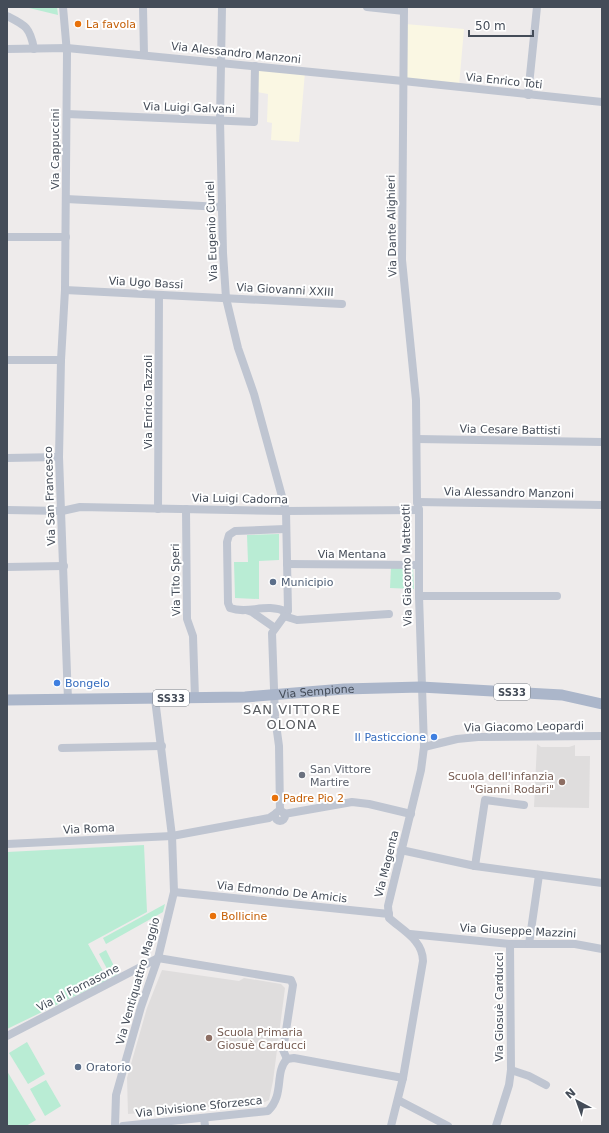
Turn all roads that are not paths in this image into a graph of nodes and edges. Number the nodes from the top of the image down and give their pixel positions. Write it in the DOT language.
graph roads {
  1 [pos="63,7"];
  2 [pos="143,7"];
  3 [pos="222,7"];
  4 [pos="367,7"];
  5 [pos="537,7"];
  6 [pos="404,9"];
  7 [pos="7,16"];
  8 [pos="34,48"];
  9 [pos="67,48"];
  10 [pos="7,49"];
  11 [pos="144,55"];
  12 [pos="222,63"];
  13 [pos="255,66"];
  14 [pos="403,81"];
  15 [pos="528,95"];
  16 [pos="602,102"];
  17 [pos="67,114"];
  18 [pos="220,120"];
  19 [pos="66,199"];
  20 [pos="222,207"];
  21 [pos="7,237"];
  22 [pos="66,237"];
  23 [pos="65,290"];
  24 [pos="160,295"];
  25 [pos="226,298"];
  26 [pos="342,304"];
  27 [pos="7,360"];
  28 [pos="61,360"];
  29 [pos="417,441"];
  30 [pos="602,442"];
  31 [pos="59,457"];
  32 [pos="7,458"];
  33 [pos="602,505"];
  34 [pos="418,506"];
  35 [pos="158,509"];
  36 [pos="186,509"];
  37 [pos="7,510"];
  38 [pos="62,511"];
  39 [pos="286,511"];
  40 [pos="285,529"];
  41 [pos="287,564"];
  42 [pos="418,565"];
  43 [pos="7,566"];
  44 [pos="64,566"];
  45 [pos="419,596"];
  46 [pos="557,596"];
  47 [pos="245,610"];
  48 [pos="286,614"];
  49 [pos="389,614"];
  50 [pos="275,628"];
  51 [pos="421,687"];
  52 [pos="274,694"];
  53 [pos="195,698"];
  54 [pos="155,699"];
  55 [pos="7,700"];
  56 [pos="68,700"];
  57 [pos="602,704"];
  58 [pos="602,736"];
  59 [pos="162,746"];
  60 [pos="424,746"];
  61 [pos="62,748"];
  62 [pos="524,804"];
  63 [pos="411,814"];
  64 [pos="280,816"];
  65 [pos="172,836"];
  66 [pos="7,844"];
  67 [pos="401,850"];
  68 [pos="475,866"];
  69 [pos="539,875"];
  70 [pos="602,883"];
  71 [pos="174,892"];
  72 [pos="389,914"];
  73 [pos="410,934"];
  74 [pos="510,944"];
  75 [pos="529,944"];
  76 [pos="602,949"];
  77 [pos="158,958"];
  78 [pos="7,1036"];
  79 [pos="287,1059"];
  80 [pos="511,1070"];
  81 [pos="403,1078"];
  82 [pos="546,1085"];
  83 [pos="398,1100"];
  84 [pos="204,1122"];
  85 [pos="115,1126"];
  86 [pos="124,1126"];
  87 [pos="391,1126"];
  88 [pos="448,1126"];
  89 [pos="496,1126"];
  1 -- 9 [label="street, Via Cappuccini"];
  2 -- 11 [label="street"];
  3 -- 12 [label="street, Via Eugenio Curiel"];
  4 -- 6 [label="street"];
  5 -- 15 [label="street"];
  6 -- 14 [label="street, Via Dante Alighieri"];
  7 -- 8 [label="street"];
  8 -- 9 [label="street, Via Alessandro Manzoni"];
  8 -- 10 [label="street, Via Alessandro Manzoni"];
  9 -- 11 [label="street, Via Alessandro Manzoni"];
  9 -- 17 [label="street, Via Cappuccini"];
  11 -- 12 [label="street, Via Alessandro Manzoni"];
  12 -- 13 [label="street, Via Alessandro Manzoni"];
  12 -- 18 [label="street, Via Eugenio Curiel"];
  13 -- 14 [label="street, Via Alessandro Manzoni"];
  13 -- 18 [label="street, Via Luigi Galvani"];
  14 -- 15 [label="street, Via Enrico Toti"];
  14 -- 29 [label="street, Via Dante Alighieri"];
  15 -- 16 [label="street, Via Enrico Toti"];
  17 -- 18 [label="street, Via Luigi Galvani"];
  17 -- 19 [label="street, Via Cappuccini"];
  18 -- 20 [label="street, Via Eugenio Curiel"];
  19 -- 20 [label="street"];
  19 -- 22 [label="street, Via Cappuccini"];
  20 -- 25 [label="street, Via Eugenio Curiel"];
  21 -- 22 [label="street"];
  22 -- 23 [label="street, Via Cappuccini"];
  23 -- 24 [label="street, Via Ugo Bassi"];
  23 -- 28 [label="street, Via San Francesco"];
  24 -- 25 [label="street, Via Ugo Bassi"];
  24 -- 35 [label="street, Via Enrico Tazzoli"];
  25 -- 26 [label="street, Via Giovanni XXIII"];
  25 -- 39 [label="street, Via Eugenio Curiel"];
  27 -- 28 [label="street"];
  28 -- 31 [label="street, Via San Francesco"];
  29 -- 30 [label="street, Via Cesare Battisti"];
  29 -- 34 [label="street, Via Giacomo Matteotti"];
  31 -- 32 [label="street"];
  31 -- 38 [label="street, Via San Francesco"];
  33 -- 34 [label="street, Via Alessandro Manzoni"];
  34 -- 39 [label="street, Via Luigi Cadorna"];
  34 -- 42 [label="street, Via Giacomo Matteotti"];
  35 -- 36 [label="street, Via Luigi Cadorna"];
  35 -- 38 [label="street, Via Luigi Cadorna"];
  36 -- 39 [label="street, Via Luigi Cadorna"];
  36 -- 53 [label="street, Via Tito Speri"];
  37 -- 38 [label="street, Via Luigi Cadorna"];
  38 -- 44 [label="street, Via San Francesco"];
  39 -- 40 [label="street, Via Eugenio Curiel"];
  40 -- 41 [label="street, Via Eugenio Curiel"];
  40 -- 47 [label="street"];
  41 -- 42 [label="street, Via Mentana"];
  41 -- 48 [label="street, Via Eugenio Curiel"];
  42 -- 45 [label="street, Via Giacomo Matteotti"];
  43 -- 44 [label="street"];
  44 -- 56 [label="street, Via San Francesco"];
  45 -- 46 [label="street"];
  45 -- 51 [label="street, Via Giacomo Matteotti"];
  47 -- 48 [label="street"];
  47 -- 50 [label="street"];
  48 -- 49 [label="street"];
  48 -- 50 [label="street"];
  50 -- 52 [label="street"];
  51 -- 52 [label="main road, Via Sempione / SS33"];
  51 -- 57 [label="main road, Via Sempione / SS33"];
  51 -- 60 [label="street, Via Magenta"];
  52 -- 53 [label="main road, Via Sempione / SS33"];
  52 -- 64 [label="street"];
  53 -- 54 [label="main road, Via Sempione / SS33"];
  54 -- 56 [label="main road, Via Sempione / SS33"];
  54 -- 59 [label="street, Via Ventiquattro Maggio"];
  55 -- 56 [label="main road, Via Sempione / SS33"];
  58 -- 60 [label="street, Via Giacomo Leopardi"];
  59 -- 61 [label="street"];
  59 -- 65 [label="street, Via Ventiquattro Maggio"];
  60 -- 63 [label="street, Via Magenta"];
  62 -- 68 [label="street"];
  63 -- 64 [label="street, Via Roma"];
  63 -- 67 [label="street, Via Magenta"];
  64 -- 65 [label="street, Via Roma"];
  65 -- 66 [label="street, Via Roma"];
  65 -- 71 [label="street, Via Ventiquattro Maggio"];
  67 -- 68 [label="street"];
  67 -- 72 [label="street, Via Magenta"];
  68 -- 69 [label="street"];
  69 -- 70 [label="street"];
  69 -- 75 [label="street"];
  71 -- 72 [label="street, Via Edmondo De Amicis"];
  71 -- 77 [label="street, Via Ventiquattro Maggio"];
  72 -- 73 [label="street, Via Magenta"];
  73 -- 74 [label="street, Via Giuseppe Mazzini"];
  73 -- 81 [label="street, Via Magenta"];
  74 -- 75 [label="street, Via Giuseppe Mazzini"];
  74 -- 80 [label="street, Via Giosuè Carducci"];
  75 -- 76 [label="street, Via Giuseppe Mazzini"];
  77 -- 78 [label="street, Via al Fornasone"];
  77 -- 79 [label="street"];
  77 -- 85 [label="street, Via Ventiquattro Maggio"];
  79 -- 81 [label="street"];
  79 -- 84 [label="street, Via Divisione Sforzesca"];
  80 -- 82 [label="street, Via Giosuè Carducci"];
  80 -- 89 [label="street, Via Giosuè Carducci"];
  81 -- 83 [label="street, Via Magenta"];
  83 -- 87 [label="street, Via Magenta"];
  83 -- 88 [label="street"];
  84 -- 86 [label="street, Via Divisione Sforzesca"];
}
